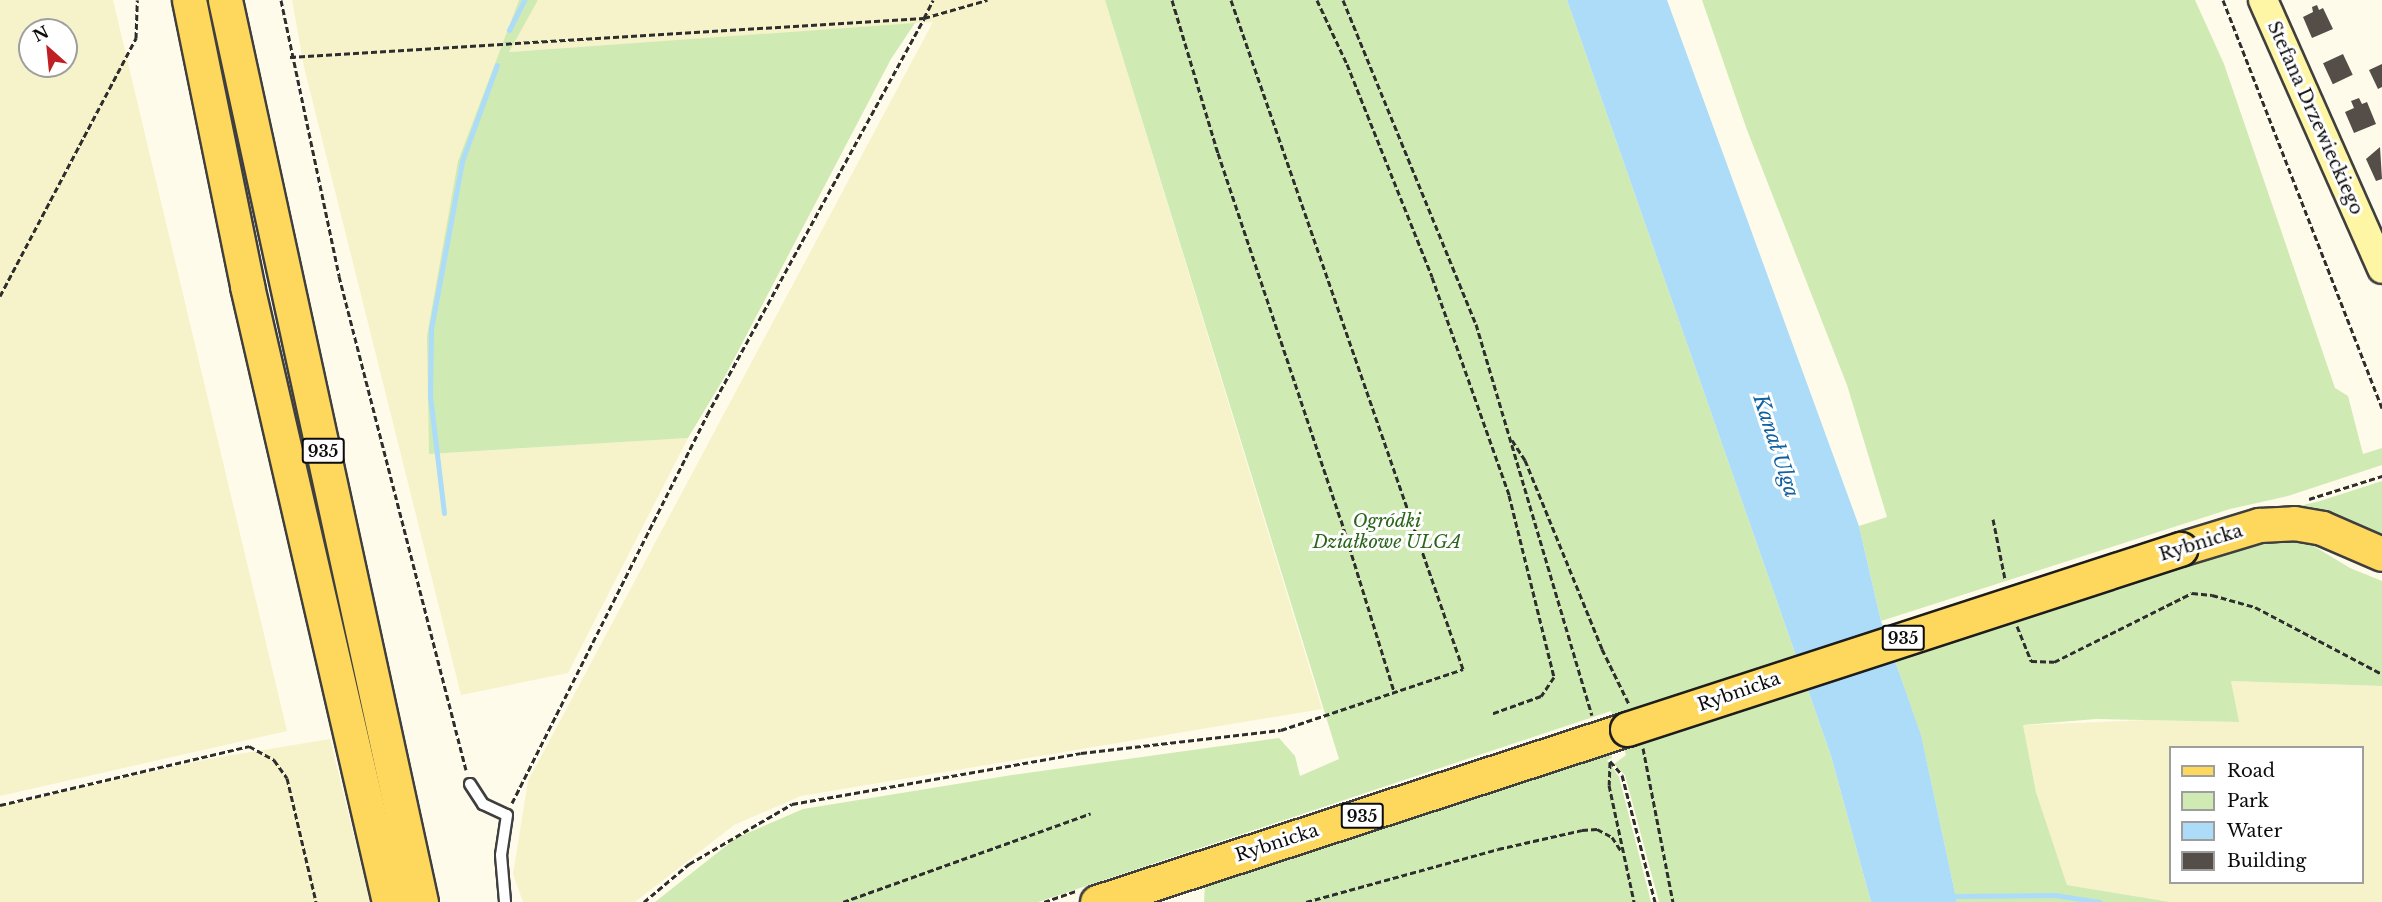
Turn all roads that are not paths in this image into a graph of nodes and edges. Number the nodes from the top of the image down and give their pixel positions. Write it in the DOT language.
graph roads {
  1 [pos="189,0"];
  2 [pos="225,0"];
  3 [pos="2264,0"];
  4 [pos="2382,269"];
  5 [pos="2382,554"];
  6 [pos="470,784"];
  7 [pos="390,902"];
  8 [pos="420,902"];
  9 [pos="505,902"];
  10 [pos="1097,902"];
  1 -- 7 [label="main road, 935"];
  2 -- 8 [label="main road, 935"];
  3 -- 4 [label="street, Stefana Drzewieckiego"];
  5 -- 10 [label="main road, Rybnicka / 935, bridge"];
  6 -- 9 [label="lane"];
}
